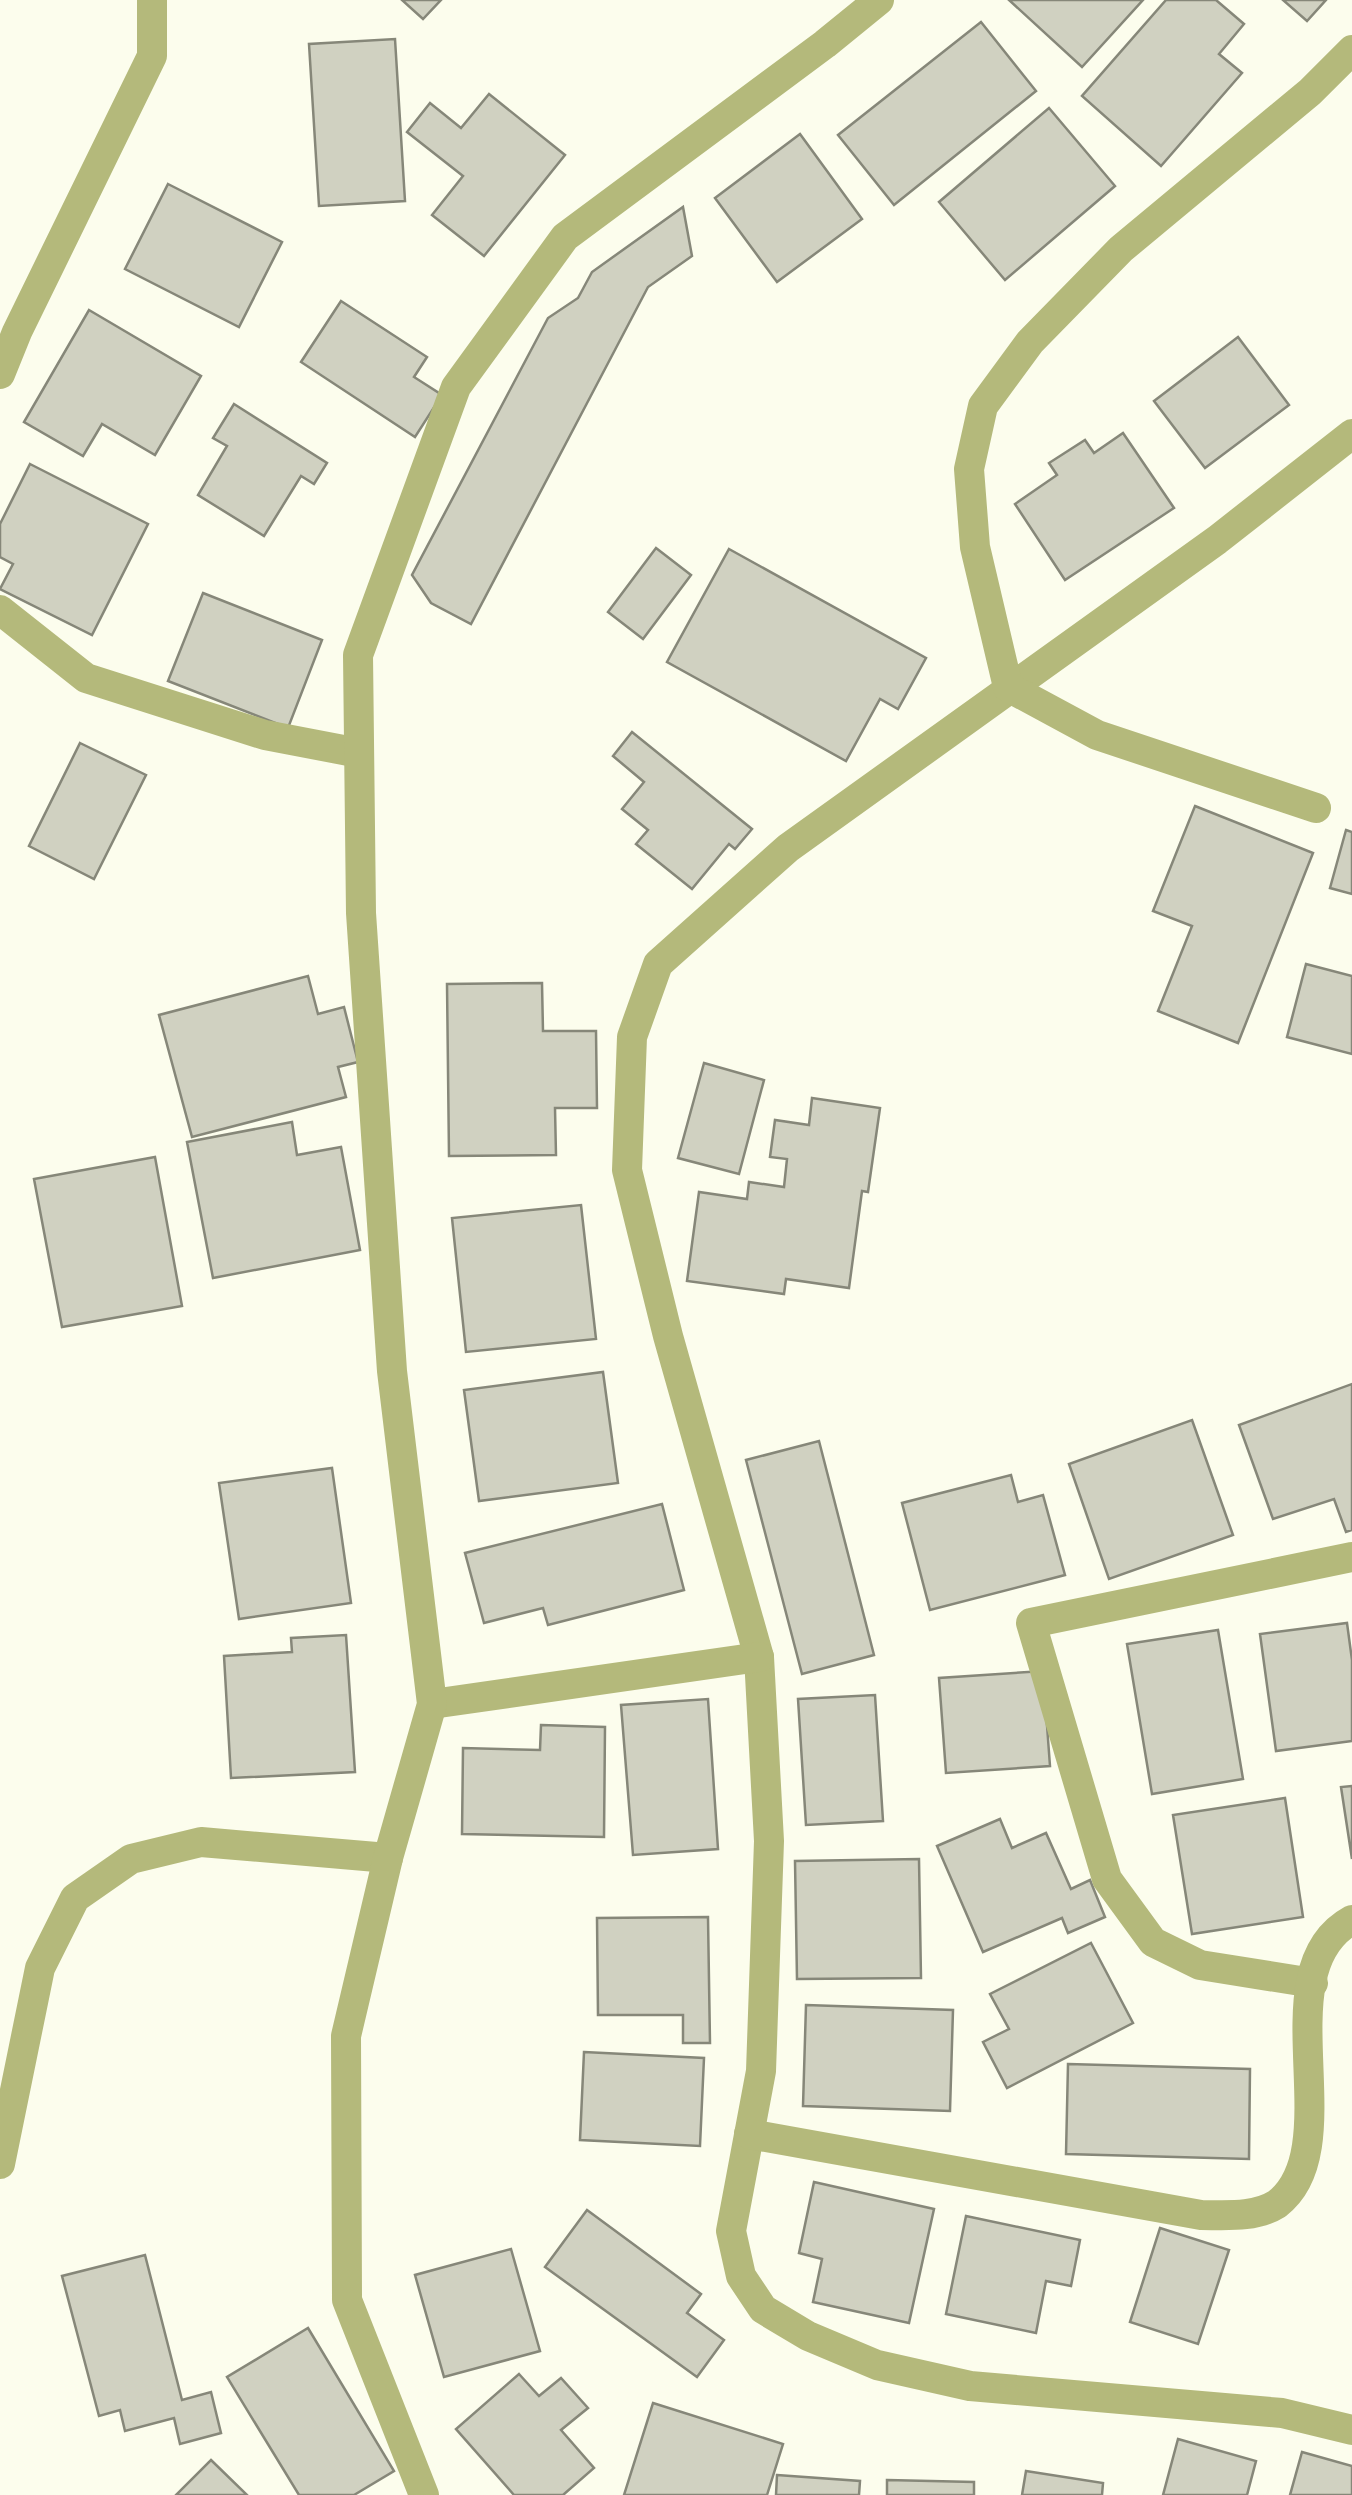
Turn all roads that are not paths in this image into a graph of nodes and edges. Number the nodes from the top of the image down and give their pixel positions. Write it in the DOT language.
graph roads {
  1 [pos="152,0"];
  2 [pos="879,0"];
  3 [pos="1352,50"];
  4 [pos="0,374"];
  5 [pos="1352,434"];
  6 [pos="0,610"];
  7 [pos="1008,688"];
  8 [pos="359,753"];
  9 [pos="1316,808"];
  10 [pos="1352,1557"];
  11 [pos="759,1656"];
  12 [pos="432,1704"];
  13 [pos="388,1858"];
  14 [pos="1352,1920"];
  15 [pos="1313,1983"];
  16 [pos="749,2134"];
  17 [pos="0,2164"];
  18 [pos="1352,2430"];
  19 [pos="424,2495"];
  1 -- 4 [label="street"];
  2 -- 8 [label="street"];
  3 -- 7 [label="street"];
  5 -- 7 [label="street"];
  6 -- 8 [label="street"];
  7 -- 9 [label="street"];
  7 -- 11 [label="street"];
  8 -- 12 [label="street"];
  10 -- 15 [label="street"];
  11 -- 12 [label="street"];
  11 -- 16 [label="street"];
  12 -- 13 [label="street"];
  13 -- 17 [label="street"];
  13 -- 19 [label="street"];
  14 -- 15 [label="street"];
  15 -- 16 [label="street"];
  16 -- 18 [label="street"];
}
